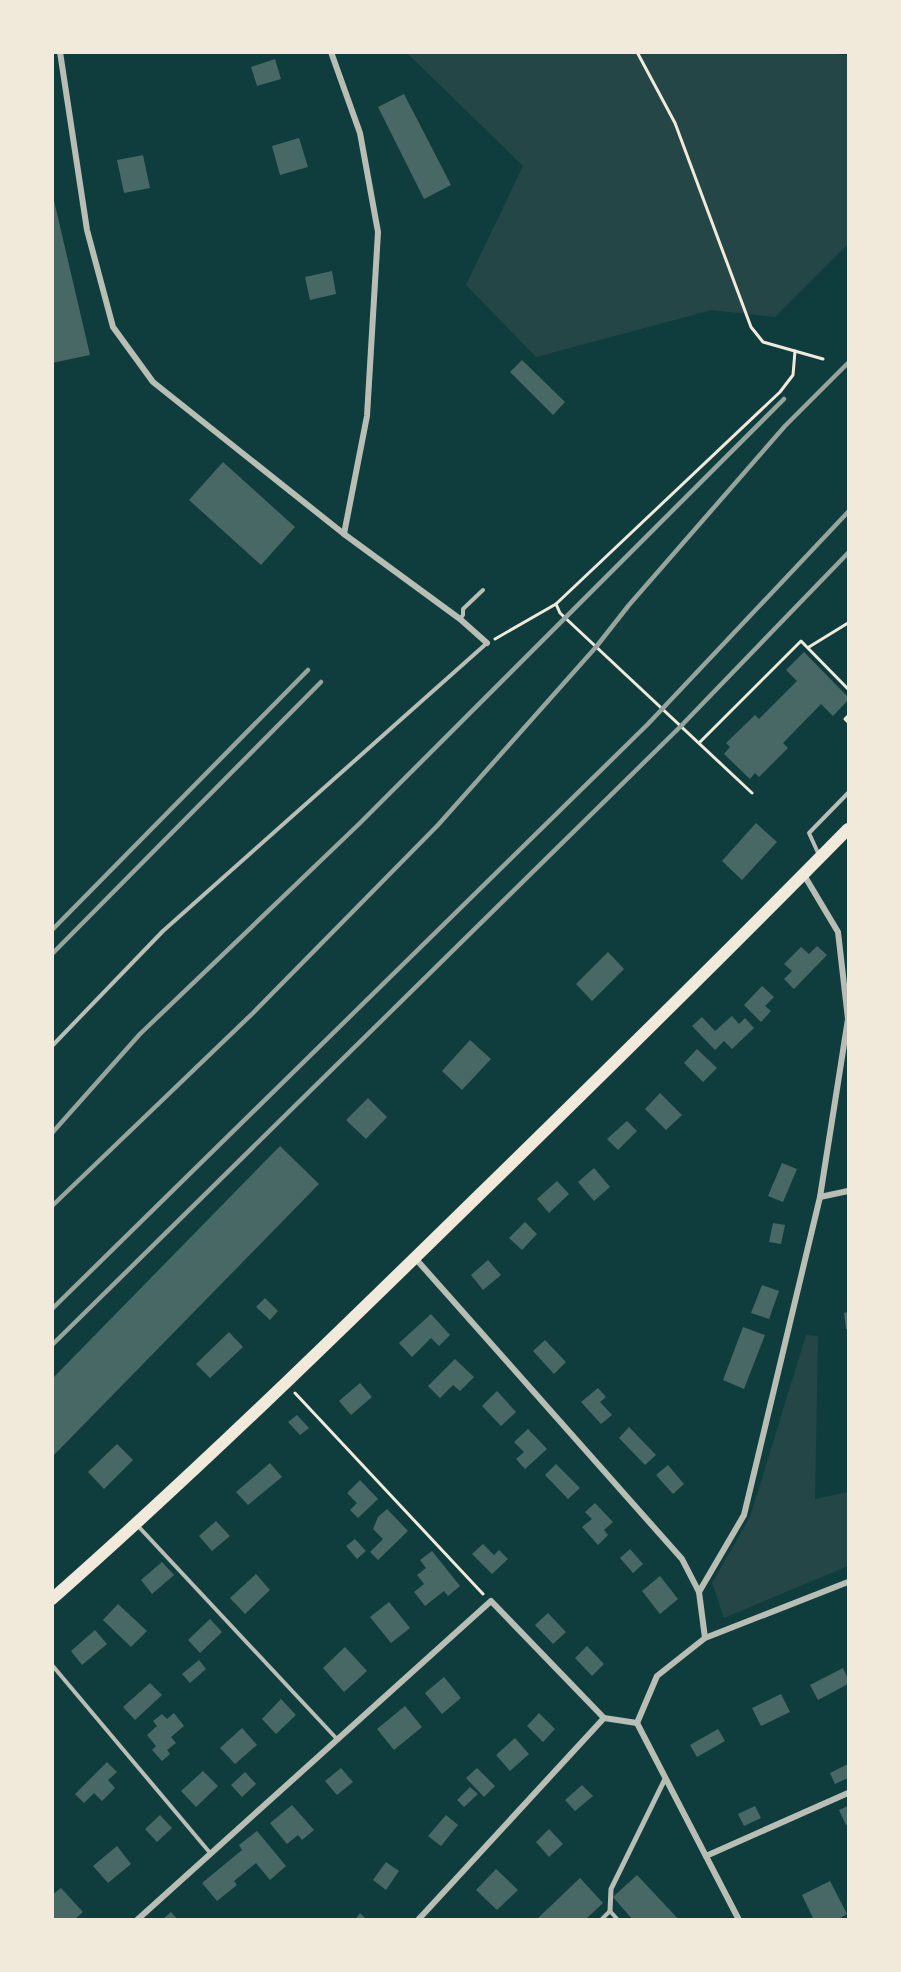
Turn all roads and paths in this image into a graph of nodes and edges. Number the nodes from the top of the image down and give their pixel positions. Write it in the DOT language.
graph roads {
  1 [pos="60,52"];
  2 [pos="331,52"];
  3 [pos="637,52"];
  4 [pos="795,351"];
  5 [pos="823,359"];
  6 [pos="344,534"];
  7 [pos="483,590"];
  8 [pos="556,604"];
  9 [pos="460,619"];
  10 [pos="849,623"];
  11 [pos="487,643"];
  12 [pos="808,647"];
  13 [pos="849,689"];
  14 [pos="849,716"];
  15 [pos="849,722"];
  16 [pos="699,743"];
  17 [pos="752,793"];
  18 [pos="849,793"];
  19 [pos="849,829"];
  20 [pos="820,858"];
  21 [pos="804,875"];
  22 [pos="848,1019"];
  23 [pos="52,1046"];
  24 [pos="849,1191"];
  25 [pos="820,1197"];
  26 [pos="415,1258"];
  27 [pos="286,1384"];
  28 [pos="137,1525"];
  29 [pos="849,1582"];
  30 [pos="699,1592"];
  31 [pos="52,1599"];
  32 [pos="491,1602"];
  33 [pos="705,1638"];
  34 [pos="52,1665"];
  35 [pos="604,1718"];
  36 [pos="637,1724"];
  37 [pos="337,1740"];
  38 [pos="665,1779"];
  39 [pos="849,1793"];
  40 [pos="211,1854"];
  41 [pos="706,1856"];
  42 [pos="610,1911"];
  43 [pos="137,1920"];
  44 [pos="418,1920"];
  45 [pos="601,1920"];
  46 [pos="618,1920"];
  47 [pos="740,1920"];
  1 -- 6 [label="street"];
  2 -- 6 [label="street"];
  3 -- 4 [label="path"];
  4 -- 5 [label="path"];
  4 -- 8 [label="path"];
  6 -- 9 [label="street"];
  7 -- 9 [label="lane"];
  8 -- 11 [label="path"];
  8 -- 16 [label="path"];
  9 -- 11 [label="street"];
  10 -- 12 [label="path"];
  11 -- 23 [label="lane"];
  12 -- 13 [label="path"];
  12 -- 16 [label="path"];
  14 -- 15 [label="path"];
  16 -- 17 [label="path"];
  18 -- 20 [label="lane"];
  19 -- 20 [label="main road"];
  20 -- 21 [label="main road"];
  21 -- 22 [label="street"];
  21 -- 26 [label="main road"];
  22 -- 25 [label="street"];
  24 -- 25 [label="street"];
  25 -- 30 [label="street"];
  26 -- 27 [label="main road"];
  26 -- 30 [label="street"];
  27 -- 28 [label="main road"];
  27 -- 32 [label="path"];
  28 -- 31 [label="main road"];
  28 -- 37 [label="lane"];
  29 -- 33 [label="street"];
  30 -- 33 [label="street"];
  32 -- 35 [label="street"];
  32 -- 37 [label="street"];
  33 -- 36 [label="street"];
  34 -- 40 [label="lane"];
  35 -- 36 [label="street"];
  35 -- 44 [label="street"];
  36 -- 38 [label="street"];
  37 -- 40 [label="street"];
  38 -- 41 [label="street"];
  38 -- 42 [label="street"];
  39 -- 41 [label="street"];
  40 -- 43 [label="street"];
  41 -- 47 [label="street"];
  42 -- 45 [label="lane"];
  42 -- 46 [label="lane"];
}
